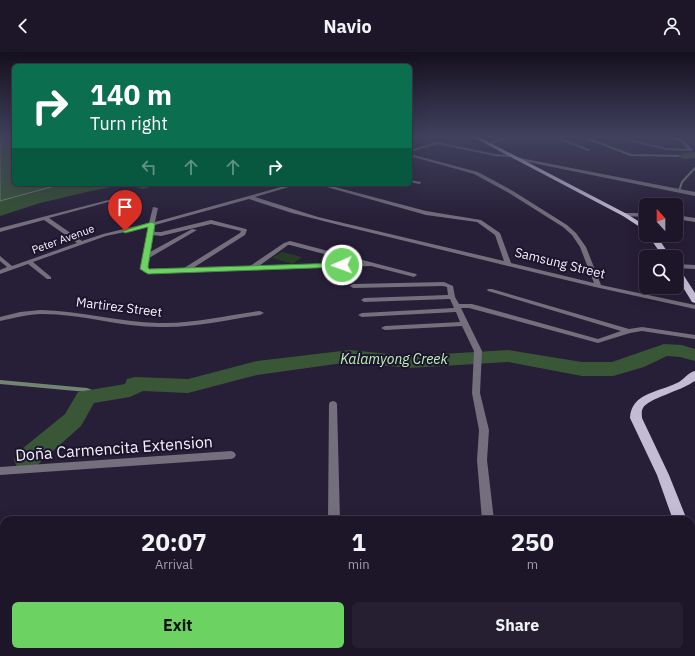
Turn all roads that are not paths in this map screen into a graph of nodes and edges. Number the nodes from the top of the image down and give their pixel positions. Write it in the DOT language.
graph roads {
  1 [pos="444,164"];
  2 [pos="527,164"];
  3 [pos="548,164"];
  4 [pos="412,181"];
  5 [pos="419,183"];
  6 [pos="290,186"];
  7 [pos="325,186"];
  8 [pos="695,194"];
  9 [pos="249,197"];
  10 [pos="110,200"];
  11 [pos="155,208"];
  12 [pos="625,215"];
  13 [pos="639,215"];
  14 [pos="45,218"];
  15 [pos="683,218"];
  16 [pos="695,220"];
  17 [pos="206,223"];
  18 [pos="639,224"];
  19 [pos="151,227"];
  20 [pos="0,230"];
  21 [pos="82,244"];
  22 [pos="146,257"];
  23 [pos="0,258"];
  24 [pos="29,262"];
  25 [pos="508,263"];
  26 [pos="372,264"];
  27 [pos="683,266"];
  28 [pos="695,267"];
  29 [pos="11,268"];
  30 [pos="250,268"];
  31 [pos="184,270"];
  32 [pos="0,272"];
  33 [pos="414,275"];
  34 [pos="49,278"];
  35 [pos="683,281"];
  36 [pos="598,285"];
  37 [pos="353,286"];
  38 [pos="490,290"];
  39 [pos="452,296"];
  40 [pos="364,300"];
  41 [pos="695,300"];
  42 [pos="695,307"];
  43 [pos="458,308"];
  44 [pos="260,313"];
  45 [pos="362,315"];
  46 [pos="0,319"];
  47 [pos="466,324"];
  48 [pos="385,328"];
  49 [pos="629,331"];
  50 [pos="695,337"];
  51 [pos="695,374"];
  52 [pos="333,404"];
  53 [pos="230,456"];
  54 [pos="0,471"];
  55 [pos="334,516"];
  56 [pos="488,516"];
  57 [pos="678,516"];
  1 -- 36 [label="street"];
  2 -- 12 [label="main road"];
  3 -- 8 [label="street"];
  4 -- 5 [label="street"];
  6 -- 9 [label="street, Peter Avenue"];
  7 -- 25 [label="street"];
  9 -- 19 [label="street, Peter Avenue"];
  9 -- 25 [label="street, Samsung Street"];
  10 -- 14 [label="street"];
  11 -- 19 [label="street"];
  12 -- 13 [label="street"];
  12 -- 18 [label="main road"];
  14 -- 20 [label="street"];
  14 -- 21 [label="street"];
  15 -- 16 [label="street"];
  17 -- 19 [label="street"];
  17 -- 22 [label="street"];
  17 -- 31 [label="street"];
  19 -- 21 [label="street, Peter Avenue"];
  19 -- 22 [label="street"];
  21 -- 24 [label="street, Peter Avenue"];
  22 -- 31 [label="street"];
  23 -- 29 [label="street"];
  24 -- 29 [label="street, Peter Avenue"];
  24 -- 34 [label="street"];
  25 -- 36 [label="street, Samsung Street"];
  26 -- 30 [label="street"];
  26 -- 30 [label="street"];
  26 -- 33 [label="street"];
  27 -- 28 [label="street"];
  29 -- 32 [label="street, Peter Avenue"];
  30 -- 31 [label="street"];
  35 -- 41 [label="main road"];
  36 -- 42 [label="street, Samsung Street"];
  37 -- 39 [label="street"];
  38 -- 49 [label="street"];
  39 -- 40 [label="street"];
  39 -- 43 [label="street"];
  43 -- 45 [label="street"];
  43 -- 47 [label="street"];
  43 -- 49 [label="street"];
  44 -- 46 [label="street, Martirez Street"];
  47 -- 48 [label="street"];
  47 -- 56 [label="street"];
  49 -- 50 [label="street"];
  51 -- 57 [label="main road"];
  52 -- 55 [label="street"];
  53 -- 54 [label="street, Doña Carmencita Extension"];
}
